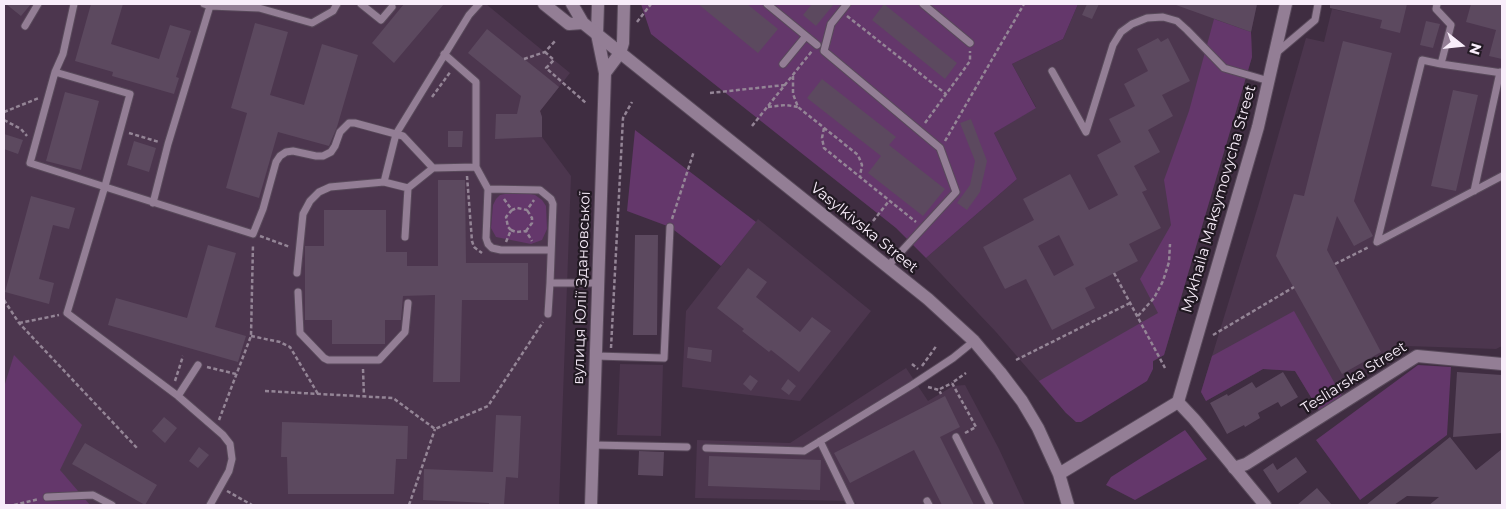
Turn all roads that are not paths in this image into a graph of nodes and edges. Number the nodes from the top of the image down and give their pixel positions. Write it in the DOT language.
graph roads {
  1 [pos="38,4"];
  2 [pos="74,4"];
  3 [pos="337,4"];
  4 [pos="361,4"];
  5 [pos="479,4"];
  6 [pos="544,4"];
  7 [pos="572,4"];
  8 [pos="598,4"];
  9 [pos="624,4"];
  10 [pos="767,4"];
  11 [pos="847,4"];
  12 [pos="923,4"];
  13 [pos="1286,4"];
  14 [pos="1318,4"];
  15 [pos="1437,4"];
  16 [pos="207,5"];
  17 [pos="392,7"];
  18 [pos="583,23"];
  19 [pos="25,26"];
  20 [pos="597,34"];
  21 [pos="806,36"];
  22 [pos="970,43"];
  23 [pos="817,45"];
  24 [pos="620,53"];
  25 [pos="1276,53"];
  26 [pos="444,54"];
  27 [pos="783,64"];
  28 [pos="1441,64"];
  29 [pos="1052,71"];
  30 [pos="55,72"];
  31 [pos="1501,72"];
  32 [pos="605,73"];
  33 [pos="1269,81"];
  34 [pos="396,134"];
  35 [pos="476,167"];
  36 [pos="433,168"];
  37 [pos="1501,179"];
  38 [pos="384,182"];
  39 [pos="105,186"];
  40 [pos="408,188"];
  41 [pos="488,189"];
  42 [pos="1474,191"];
  43 [pos="152,202"];
  44 [pos="670,227"];
  45 [pos="405,237"];
  46 [pos="551,250"];
  47 [pos="887,267"];
  48 [pos="297,273"];
  49 [pos="550,283"];
  50 [pos="598,284"];
  51 [pos="298,292"];
  52 [pos="408,303"];
  53 [pos="548,314"];
  54 [pos="974,341"];
  55 [pos="596,356"];
  56 [pos="1500,362"];
  57 [pos="198,364"];
  58 [pos="178,396"];
  59 [pos="1178,402"];
  60 [pos="956,437"];
  61 [pos="820,441"];
  62 [pos="593,444"];
  63 [pos="687,447"];
  64 [pos="706,448"];
  65 [pos="1234,468"];
  66 [pos="1059,474"];
  67 [pos="47,496"];
  68 [pos="112,505"];
  69 [pos="210,505"];
  70 [pos="591,505"];
  71 [pos="851,505"];
  72 [pos="990,505"];
  73 [pos="1068,505"];
  74 [pos="1265,505"];
  1 -- 19 [label="lane"];
  2 -- 30 [label="lane"];
  3 -- 16 [label="lane"];
  4 -- 17 [label="lane"];
  5 -- 26 [label="lane"];
  6 -- 18 [label="main road, Vasylkivska Street"];
  7 -- 18 [label="main road, Vasylkivska Street"];
  8 -- 20 [label="main road, вулиця Юлії Здановської"];
  9 -- 24 [label="main road"];
  10 -- 21 [label="lane"];
  11 -- 47 [label="lane"];
  12 -- 22 [label="lane"];
  13 -- 25 [label="main road, Mykhaila Maksymovycha Street"];
  14 -- 25 [label="lane"];
  15 -- 28 [label="lane"];
  16 -- 43 [label="lane"];
  18 -- 20 [label="main road, Vasylkivska Street"];
  20 -- 24 [label="main road, Vasylkivska Street"];
  20 -- 32 [label="main road, вулиця Юлії Здановської"];
  21 -- 23 [label="lane"];
  21 -- 27 [label="lane"];
  24 -- 32 [label="main road"];
  24 -- 47 [label="main road, Vasylkivska Street"];
  25 -- 33 [label="main road, Mykhaila Maksymovycha Street"];
  26 -- 34 [label="lane"];
  26 -- 35 [label="lane"];
  28 -- 31 [label="lane"];
  28 -- 42 [label="lane"];
  29 -- 33 [label="lane"];
  30 -- 39 [label="lane"];
  30 -- 39 [label="lane"];
  31 -- 42 [label="lane"];
  32 -- 50 [label="main road, вулиця Юлії Здановської"];
  33 -- 59 [label="main road, Mykhaila Maksymovycha Street"];
  34 -- 36 [label="lane"];
  34 -- 38 [label="lane"];
  34 -- 43 [label="lane"];
  35 -- 36 [label="lane"];
  35 -- 41 [label="lane"];
  36 -- 40 [label="lane"];
  37 -- 42 [label="lane"];
  38 -- 40 [label="lane"];
  38 -- 48 [label="lane"];
  39 -- 43 [label="lane"];
  39 -- 58 [label="lane"];
  40 -- 45 [label="lane"];
  41 -- 46 [label="lane"];
  41 -- 46 [label="lane"];
  44 -- 55 [label="lane"];
  46 -- 49 [label="lane"];
  47 -- 54 [label="main road, Vasylkivska Street"];
  49 -- 50 [label="lane"];
  49 -- 53 [label="lane"];
  50 -- 55 [label="main road, вулиця Юлії Здановської"];
  51 -- 52 [label="lane"];
  54 -- 61 [label="lane"];
  54 -- 66 [label="main road, Vasylkivska Street"];
  55 -- 62 [label="main road, вулиця Юлії Здановської"];
  56 -- 65 [label="main road, Tesliarska Street"];
  57 -- 58 [label="lane"];
  58 -- 69 [label="lane"];
  59 -- 65 [label="main road"];
  59 -- 66 [label="main road"];
  60 -- 72 [label="lane"];
  61 -- 64 [label="lane"];
  61 -- 71 [label="lane"];
  62 -- 63 [label="lane"];
  62 -- 70 [label="main road, вулиця Юлії Здановської"];
  65 -- 74 [label="main road"];
  66 -- 73 [label="main road, Vasylkivska Street"];
  67 -- 68 [label="lane"];
}
